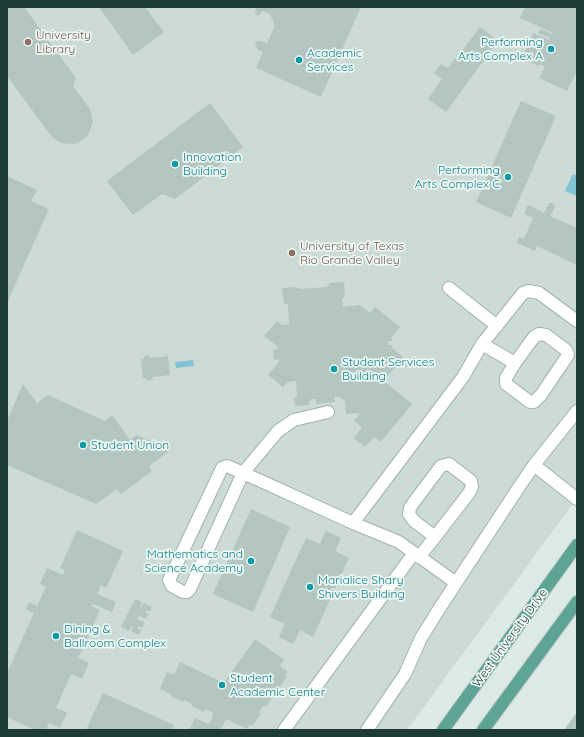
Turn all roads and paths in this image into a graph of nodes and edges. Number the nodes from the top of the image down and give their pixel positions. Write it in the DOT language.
graph roads {
  1 [pos="449,288"];
  2 [pos="577,321"];
  3 [pos="497,326"];
  4 [pos="482,344"];
  5 [pos="515,363"];
  6 [pos="577,411"];
  7 [pos="328,412"];
  8 [pos="534,465"];
  9 [pos="243,473"];
  10 [pos="577,499"];
  11 [pos="353,524"];
  12 [pos="436,537"];
  13 [pos="577,545"];
  14 [pos="417,555"];
  15 [pos="456,583"];
  16 [pos="577,602"];
  17 [pos="284,730"];
  18 [pos="368,730"];
  19 [pos="443,730"];
  20 [pos="483,730"];
  1 -- 3 [label="street"];
  2 -- 3 [label="street"];
  3 -- 4 [label="street"];
  4 -- 5 [label="street"];
  4 -- 11 [label="street"];
  5 -- 5 [label="street"];
  6 -- 8 [label="street"];
  7 -- 9 [label="street"];
  8 -- 10 [label="street"];
  8 -- 15 [label="street"];
  9 -- 9 [label="street"];
  9 -- 11 [label="street"];
  11 -- 14 [label="street"];
  12 -- 12 [label="street"];
  12 -- 14 [label="street"];
  13 -- 19 [label="main road, West University Drive"];
  14 -- 15 [label="street"];
  14 -- 17 [label="street"];
  15 -- 18 [label="street"];
  16 -- 20 [label="main road"];
}
